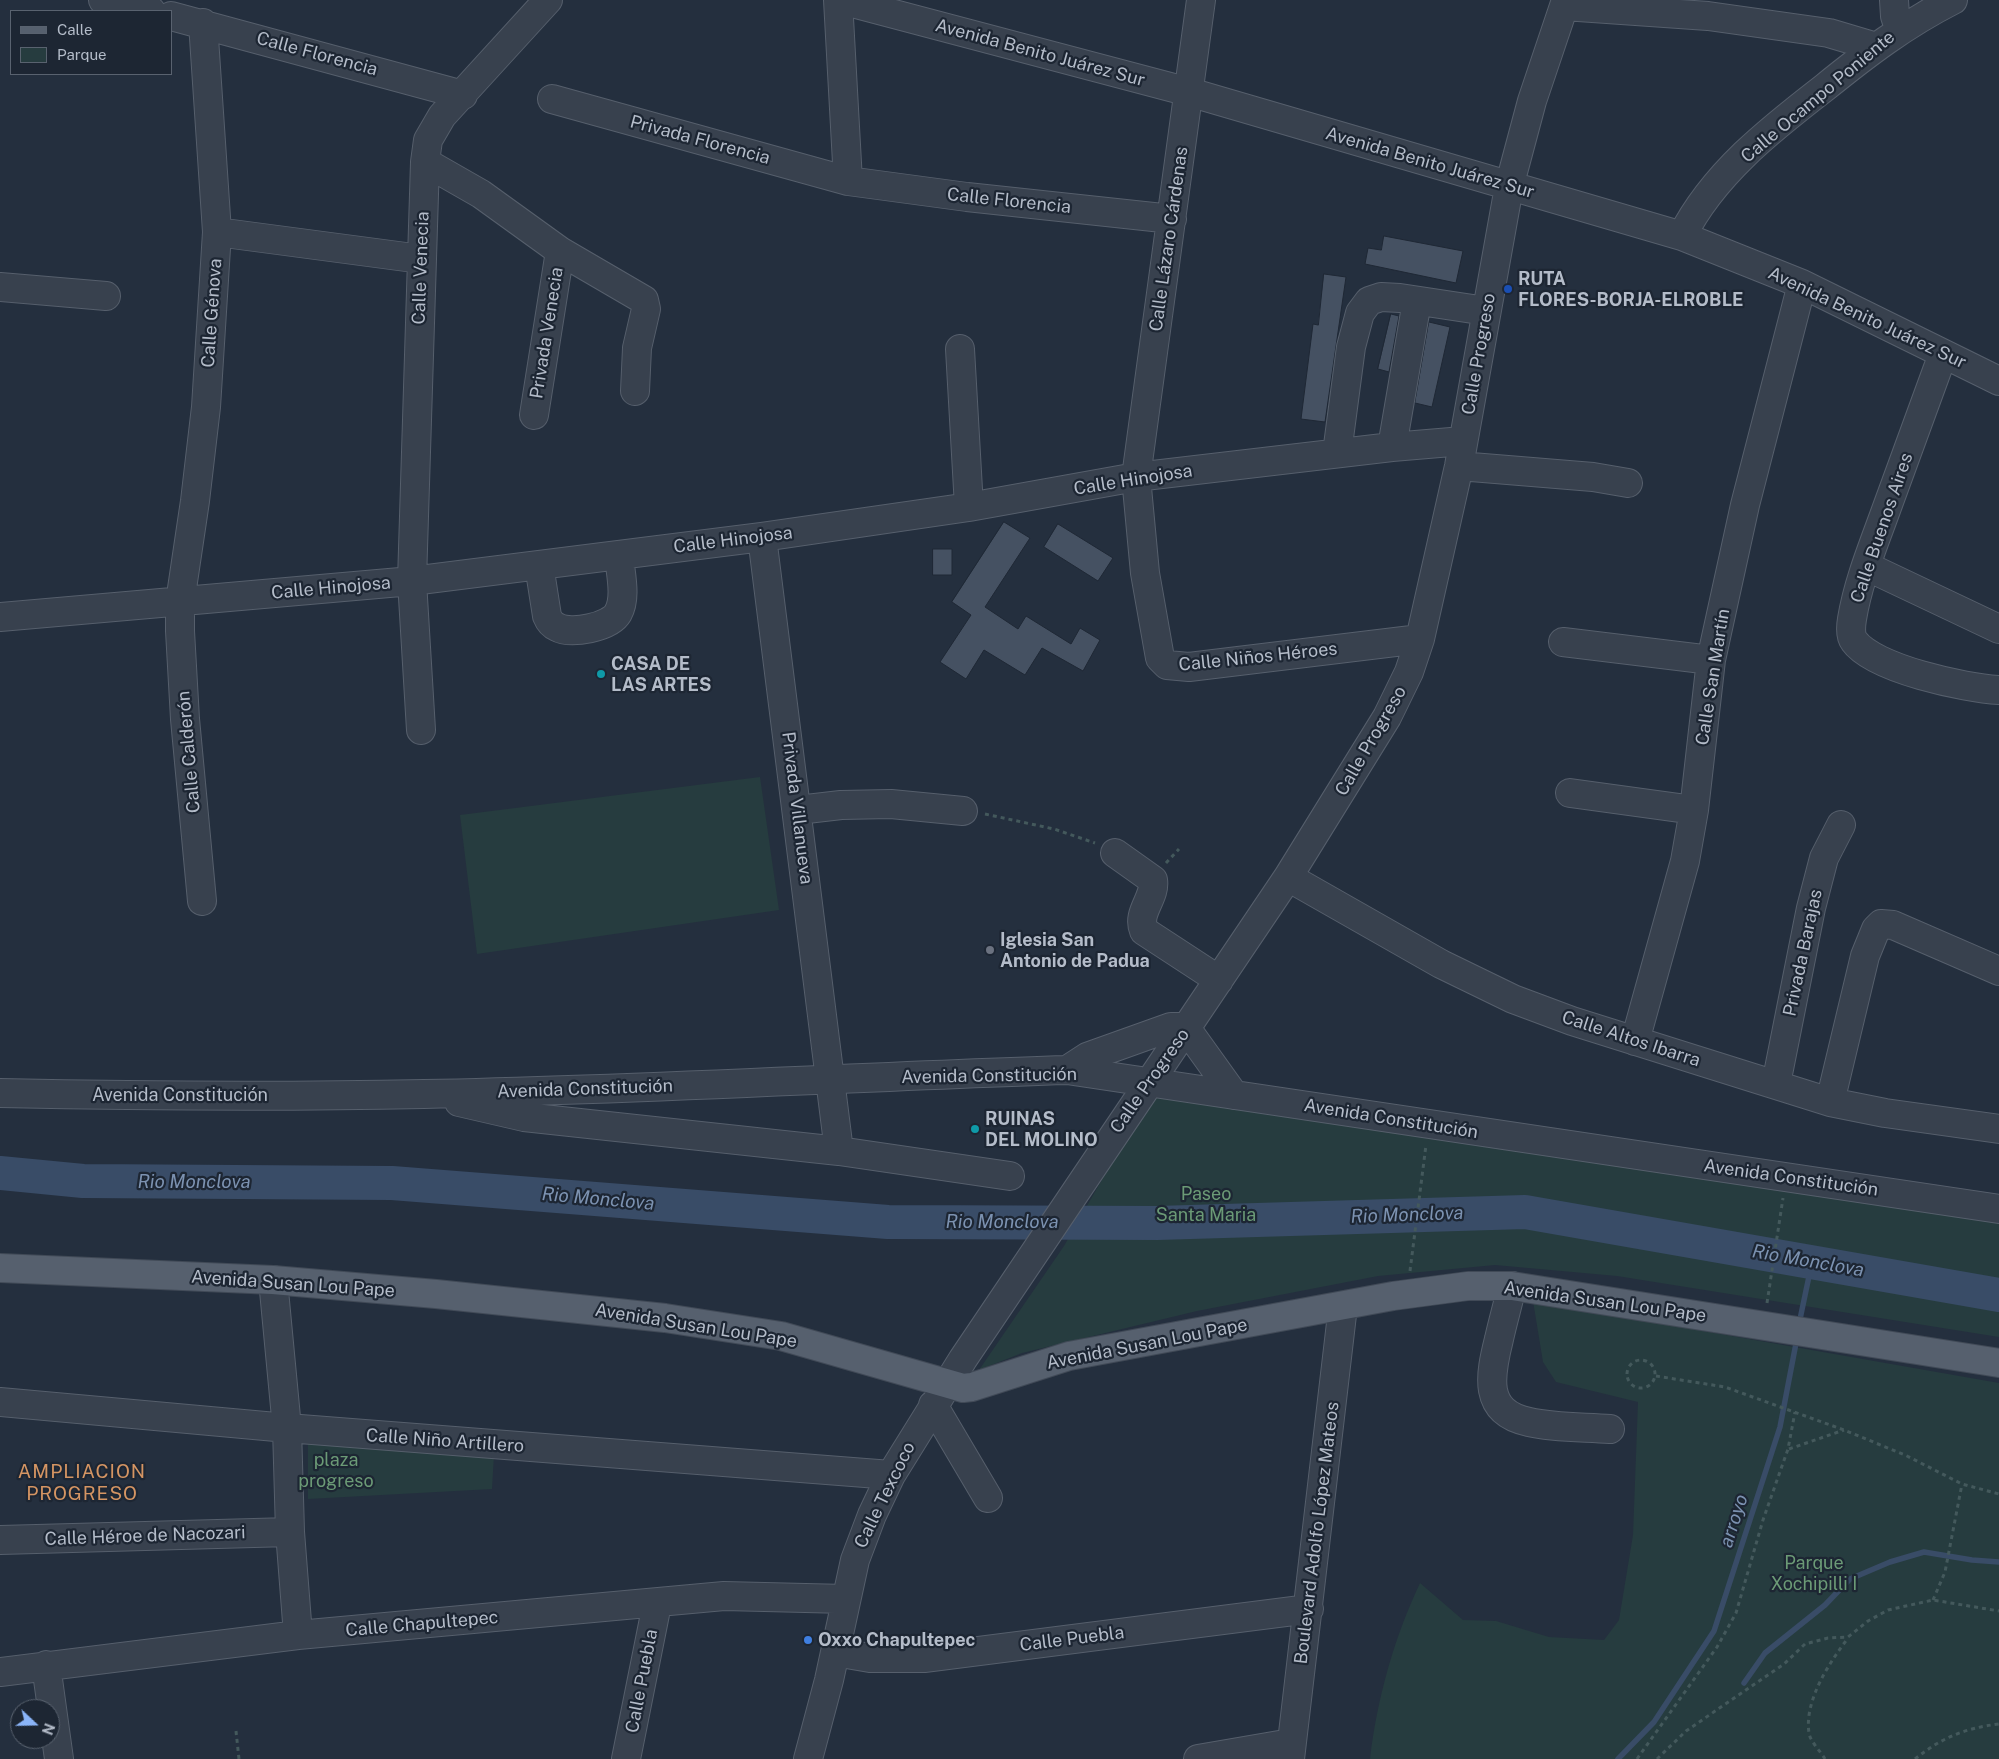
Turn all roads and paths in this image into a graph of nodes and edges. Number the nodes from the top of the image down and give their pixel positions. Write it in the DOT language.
graph roads {
  1 [pos="103,0"];
  2 [pos="548,0"];
  3 [pos="839,0"];
  4 [pos="1201,0"];
  5 [pos="1894,0"];
  6 [pos="1953,0"];
  7 [pos="1565,3"];
  8 [pos="147,10"];
  9 [pos="172,16"];
  10 [pos="203,23"];
  11 [pos="1899,30"];
  12 [pos="1876,47"];
  13 [pos="1189,92"];
  14 [pos="463,94"];
  15 [pos="552,99"];
  16 [pos="424,162"];
  17 [pos="848,181"];
  18 [pos="1509,187"];
  19 [pos="1172,219"];
  20 [pos="217,232"];
  21 [pos="1682,236"];
  22 [pos="560,251"];
  23 [pos="421,260"];
  24 [pos="1802,284"];
  25 [pos="0,287"];
  26 [pos="106,296"];
  27 [pos="1416,301"];
  28 [pos="1486,311"];
  29 [pos="960,349"];
  30 [pos="1943,354"];
  31 [pos="1999,381"];
  32 [pos="635,391"];
  33 [pos="534,415"];
  34 [pos="1392,447"];
  35 [pos="1337,453"];
  36 [pos="1461,453"];
  37 [pos="1136,477"];
  38 [pos="1628,483"];
  39 [pos="969,507"];
  40 [pos="762,537"];
  41 [pos="619,555"];
  42 [pos="539,565"];
  43 [pos="1866,566"];
  44 [pos="412,581"];
  45 [pos="180,602"];
  46 [pos="0,617"];
  47 [pos="1999,629"];
  48 [pos="1420,639"];
  49 [pos="1563,642"];
  50 [pos="1711,660"];
  51 [pos="1999,690"];
  52 [pos="421,730"];
  53 [pos="1570,793"];
  54 [pos="798,810"];
  55 [pos="962,810"];
  56 [pos="1694,810"];
  57 [pos="1841,824"];
  58 [pos="1115,853"];
  59 [pos="1288,877"];
  60 [pos="202,901"];
  61 [pos="1999,971"];
  62 [pos="1219,980"];
  63 [pos="1186,1028"];
  64 [pos="1635,1041"];
  65 [pos="1067,1070"];
  66 [pos="832,1080"];
  67 [pos="1148,1083"];
  68 [pos="1776,1084"];
  69 [pos="0,1086"];
  70 [pos="424,1094"];
  71 [pos="1234,1096"];
  72 [pos="1830,1102"];
  73 [pos="1429,1125"];
  74 [pos="1999,1129"];
  75 [pos="839,1151"];
  76 [pos="1010,1176"];
  77 [pos="1786,1177"];
  78 [pos="1999,1208"];
  79 [pos="0,1268"];
  80 [pos="273,1280"];
  81 [pos="1512,1286"];
  82 [pos="1407,1294"];
  83 [pos="1343,1306"];
  84 [pos="1764,1326"];
  85 [pos="1999,1363"];
  86 [pos="1656,1376"];
  87 [pos="940,1395"];
  88 [pos="0,1402"];
  89 [pos="1795,1412"];
  90 [pos="287,1428"];
  91 [pos="1610,1429"];
  92 [pos="1844,1430"];
  93 [pos="1788,1449"];
  94 [pos="891,1476"];
  95 [pos="1962,1484"];
  96 [pos="1999,1494"];
  97 [pos="988,1498"];
  98 [pos="290,1532"];
  99 [pos="0,1540"];
  100 [pos="846,1599"];
  101 [pos="1933,1600"];
  102 [pos="657,1604"];
  103 [pos="1309,1609"];
  104 [pos="1999,1611"];
  105 [pos="298,1635"];
  106 [pos="1848,1637"];
  107 [pos="835,1652"];
  108 [pos="46,1665"];
  109 [pos="0,1672"];
  110 [pos="1999,1724"];
  111 [pos="236,1731"];
  112 [pos="1291,1751"];
  113 [pos="59,1759"];
  114 [pos="239,1759"];
  115 [pos="626,1759"];
  116 [pos="808,1759"];
  117 [pos="1198,1759"];
  118 [pos="1637,1759"];
  119 [pos="1656,1759"];
  120 [pos="1825,1759"];
  121 [pos="1915,1759"];
  1 -- 8 [label="street"];
  2 -- 14 [label="street, Calle Venecia"];
  3 -- 13 [label="street, Avenida Benito Juárez Sur"];
  3 -- 17 [label="street"];
  4 -- 13 [label="street, Calle Lázaro Cárdenas"];
  5 -- 11 [label="street"];
  6 -- 11 [label="street, Calle Ocampo Poniente"];
  7 -- 12 [label="street"];
  7 -- 18 [label="street, Calle Progreso"];
  9 -- 10 [label="street, Calle Florencia"];
  10 -- 14 [label="street, Calle Florencia"];
  10 -- 20 [label="street, Calle Génova"];
  11 -- 12 [label="street, Calle Ocampo Poniente"];
  12 -- 21 [label="street, Calle Ocampo Poniente"];
  13 -- 18 [label="street, Avenida Benito Juárez Sur"];
  13 -- 19 [label="street, Calle Lázaro Cárdenas"];
  14 -- 16 [label="street, Calle Venecia"];
  15 -- 17 [label="street, Privada Florencia"];
  16 -- 22 [label="street, Privada Venecia"];
  16 -- 23 [label="street, Calle Venecia"];
  17 -- 19 [label="street, Calle Florencia"];
  18 -- 21 [label="street, Avenida Benito Juárez Sur"];
  18 -- 28 [label="street, Calle Progreso"];
  19 -- 37 [label="street, Calle Lázaro Cárdenas"];
  20 -- 23 [label="street"];
  20 -- 45 [label="street, Calle Génova"];
  21 -- 24 [label="street, Avenida Benito Juárez Sur"];
  22 -- 32 [label="street, Privada Venecia"];
  22 -- 33 [label="street, Privada Venecia"];
  23 -- 44 [label="street, Calle Venecia"];
  24 -- 30 [label="street, Avenida Benito Juárez Sur"];
  24 -- 50 [label="street, Calle San Martín"];
  25 -- 26 [label="street"];
  27 -- 28 [label="street"];
  27 -- 34 [label="street"];
  27 -- 35 [label="street"];
  28 -- 36 [label="street, Calle Progreso"];
  29 -- 39 [label="street"];
  30 -- 31 [label="street, Avenida Benito Juárez Sur"];
  30 -- 43 [label="street, Calle Buenos Aires"];
  34 -- 35 [label="street, Calle Hinojosa"];
  34 -- 36 [label="street, Calle Hinojosa"];
  35 -- 37 [label="street, Calle Hinojosa"];
  36 -- 38 [label="street, Calle Hinojosa"];
  36 -- 48 [label="street, Calle Progreso"];
  37 -- 39 [label="street, Calle Hinojosa"];
  37 -- 48 [label="street, Calle Niños Héroes"];
  39 -- 40 [label="street, Calle Hinojosa"];
  40 -- 41 [label="street, Calle Hinojosa"];
  40 -- 54 [label="street, Privada Villanueva"];
  41 -- 42 [label="street, Calle Hinojosa"];
  41 -- 42 [label="street"];
  42 -- 44 [label="street, Calle Hinojosa"];
  43 -- 47 [label="street"];
  43 -- 51 [label="street, Calle Buenos Aires"];
  44 -- 45 [label="street, Calle Hinojosa"];
  44 -- 52 [label="street"];
  45 -- 46 [label="street, Calle Hinojosa"];
  45 -- 60 [label="street, Calle Calderón"];
  48 -- 59 [label="street, Calle Progreso"];
  49 -- 50 [label="street"];
  50 -- 56 [label="street, Calle San Martín"];
  53 -- 56 [label="street"];
  54 -- 55 [label="street"];
  54 -- 66 [label="street, Privada Villanueva"];
  55 -- 58 [label="path"];
  56 -- 64 [label="street, Calle San Martín"];
  57 -- 68 [label="street, Privada Barajas"];
  58 -- 62 [label="street"];
  59 -- 62 [label="street, Calle Progreso"];
  59 -- 64 [label="street, Calle Altos Ibarra"];
  61 -- 72 [label="street"];
  62 -- 63 [label="street, Calle Progreso"];
  63 -- 65 [label="street"];
  63 -- 67 [label="street, Calle Progreso"];
  63 -- 71 [label="street"];
  64 -- 68 [label="street, Calle Altos Ibarra"];
  65 -- 66 [label="street, Avenida Constitución"];
  65 -- 67 [label="street, Avenida Constitución"];
  66 -- 70 [label="street, Avenida Constitución"];
  66 -- 75 [label="street, Privada Villanueva"];
  67 -- 71 [label="street, Avenida Constitución"];
  67 -- 87 [label="street, Calle Progreso"];
  68 -- 72 [label="street, Calle Altos Ibarra"];
  69 -- 70 [label="street, Avenida Constitución"];
  70 -- 75 [label="street"];
  71 -- 73 [label="street, Avenida Constitución"];
  72 -- 74 [label="street, Calle Altos Ibarra"];
  73 -- 77 [label="street, Avenida Constitución"];
  73 -- 82 [label="path"];
  75 -- 76 [label="street"];
  77 -- 78 [label="street, Avenida Constitución"];
  77 -- 84 [label="path"];
  79 -- 80 [label="main road, Avenida Susan Lou Pape"];
  80 -- 87 [label="main road, Avenida Susan Lou Pape"];
  80 -- 90 [label="street"];
  81 -- 82 [label="main road, Avenida Susan Lou Pape"];
  81 -- 84 [label="main road, Avenida Susan Lou Pape"];
  81 -- 91 [label="street"];
  82 -- 83 [label="main road, Avenida Susan Lou Pape"];
  83 -- 87 [label="main road, Avenida Susan Lou Pape"];
  83 -- 103 [label="street, Boulevard Adolfo López Mateos"];
  84 -- 85 [label="main road, Avenida Susan Lou Pape"];
  86 -- 86 [label="path"];
  86 -- 89 [label="path"];
  87 -- 94 [label="street, Calle Texcoco"];
  87 -- 97 [label="street"];
  88 -- 90 [label="street, Calle Niño Artillero"];
  89 -- 92 [label="path"];
  89 -- 93 [label="path"];
  90 -- 94 [label="street, Calle Niño Artillero"];
  90 -- 98 [label="street"];
  92 -- 93 [label="path"];
  92 -- 95 [label="path"];
  93 -- 118 [label="path"];
  94 -- 100 [label="street, Calle Texcoco"];
  95 -- 96 [label="path"];
  95 -- 101 [label="path"];
  98 -- 99 [label="street, Calle Héroe de Nacozari"];
  98 -- 105 [label="street"];
  100 -- 102 [label="street, Calle Chapultepec"];
  100 -- 107 [label="street, Calle Texcoco"];
  101 -- 104 [label="path"];
  101 -- 106 [label="path"];
  102 -- 105 [label="street, Calle Chapultepec"];
  102 -- 115 [label="street, Calle Puebla"];
  103 -- 107 [label="street, Calle Puebla"];
  103 -- 112 [label="street, Boulevard Adolfo López Mateos"];
  105 -- 108 [label="street, Calle Chapultepec"];
  106 -- 119 [label="path"];
  106 -- 120 [label="path"];
  107 -- 116 [label="street, Calle Texcoco"];
  108 -- 109 [label="street, Calle Chapultepec"];
  108 -- 113 [label="street"];
  110 -- 121 [label="path"];
  111 -- 114 [label="path"];
  112 -- 117 [label="street"];
}
